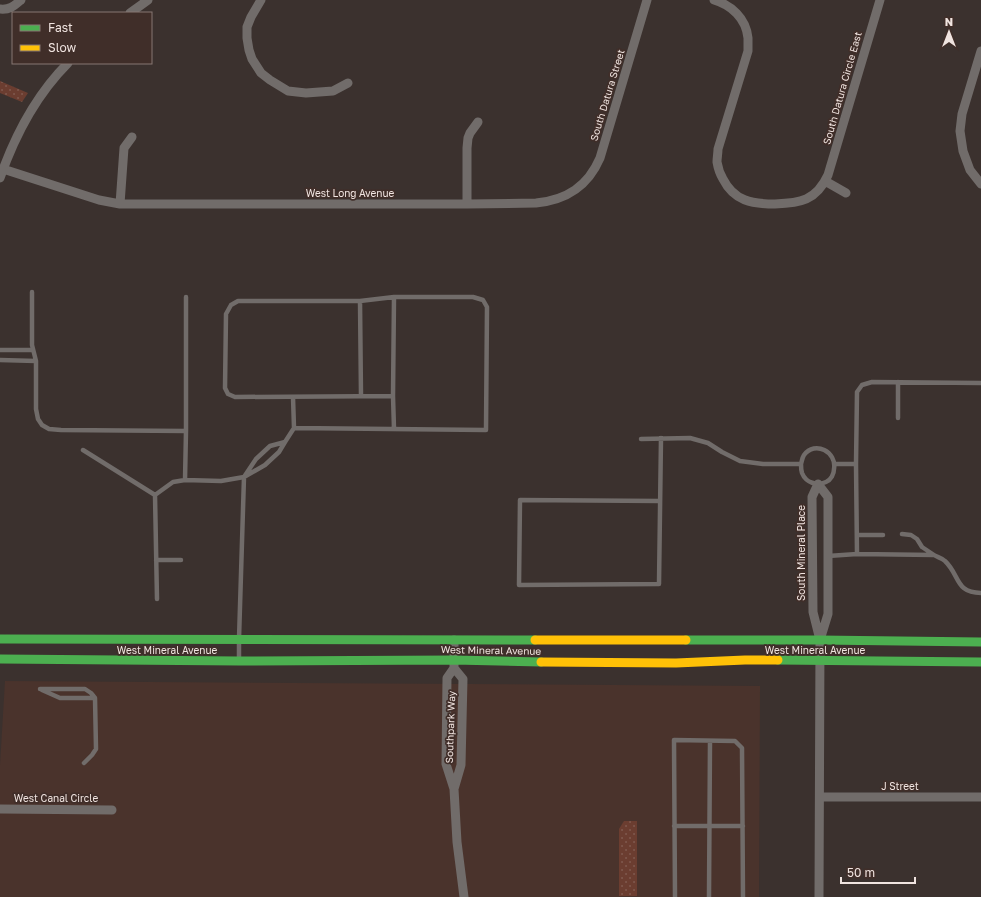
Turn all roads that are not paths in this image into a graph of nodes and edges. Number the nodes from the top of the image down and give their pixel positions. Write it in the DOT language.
graph roads {
  1 [pos="22,0"];
  2 [pos="148,0"];
  3 [pos="261,0"];
  4 [pos="647,0"];
  5 [pos="714,0"];
  6 [pos="880,0"];
  7 [pos="0,9"];
  8 [pos="131,12"];
  9 [pos="981,51"];
  10 [pos="67,64"];
  11 [pos="348,83"];
  12 [pos="478,122"];
  13 [pos="132,137"];
  14 [pos="3,165"];
  15 [pos="0,178"];
  16 [pos="825,181"];
  17 [pos="981,184"];
  18 [pos="576,189"];
  19 [pos="846,193"];
  20 [pos="120,204"];
  21 [pos="467,204"];
  22 [pos="32,292"];
  23 [pos="186,297"];
  24 [pos="394,297"];
  25 [pos="360,301"];
  26 [pos="0,350"];
  27 [pos="33,350"];
  28 [pos="0,360"];
  29 [pos="36,361"];
  30 [pos="898,382"];
  31 [pos="981,383"];
  32 [pos="293,396"];
  33 [pos="361,396"];
  34 [pos="393,396"];
  35 [pos="898,418"];
  36 [pos="294,428"];
  37 [pos="394,429"];
  38 [pos="186,432"];
  39 [pos="661,438"];
  40 [pos="641,439"];
  41 [pos="285,442"];
  42 [pos="83,450"];
  43 [pos="801,464"];
  44 [pos="835,464"];
  45 [pos="856,464"];
  46 [pos="244,477"];
  47 [pos="186,480"];
  48 [pos="818,484"];
  49 [pos="155,495"];
  50 [pos="660,501"];
  51 [pos="902,534"];
  52 [pos="857,535"];
  53 [pos="883,535"];
  54 [pos="857,554"];
  55 [pos="934,555"];
  56 [pos="828,556"];
  57 [pos="156,560"];
  58 [pos="181,560"];
  59 [pos="981,593"];
  60 [pos="157,599"];
  61 [pos="0,639"];
  62 [pos="239,639"];
  63 [pos="454,640"];
  64 [pos="820,640"];
  65 [pos="981,642"];
  66 [pos="0,659"];
  67 [pos="239,661"];
  68 [pos="820,661"];
  69 [pos="981,662"];
  70 [pos="454,664"];
  71 [pos="95,698"];
  72 [pos="710,741"];
  73 [pos="84,763"];
  74 [pos="454,789"];
  75 [pos="820,797"];
  76 [pos="981,797"];
  77 [pos="0,809"];
  78 [pos="112,810"];
  79 [pos="674,826"];
  80 [pos="710,826"];
  81 [pos="743,826"];
  82 [pos="464,897"];
  83 [pos="674,897"];
  84 [pos="709,897"];
  85 [pos="743,897"];
  86 [pos="820,897"];
  1 -- 7 [label="street"];
  2 -- 8 [label="street"];
  3 -- 11 [label="street"];
  4 -- 18 [label="street, South Datura Street"];
  5 -- 16 [label="street, South Datura Circle East"];
  6 -- 16 [label="street, South Datura Circle East"];
  9 -- 17 [label="street"];
  10 -- 14 [label="street"];
  12 -- 21 [label="street"];
  13 -- 20 [label="street"];
  14 -- 15 [label="street"];
  14 -- 20 [label="street, West Long Avenue"];
  16 -- 19 [label="street"];
  18 -- 21 [label="street, West Long Avenue"];
  20 -- 21 [label="street, West Long Avenue"];
  22 -- 27 [label="lane"];
  23 -- 38 [label="lane"];
  24 -- 25 [label="lane"];
  24 -- 34 [label="lane"];
  24 -- 37 [label="lane"];
  25 -- 32 [label="lane"];
  25 -- 33 [label="lane"];
  26 -- 27 [label="lane"];
  27 -- 29 [label="lane"];
  28 -- 29 [label="lane"];
  29 -- 38 [label="lane"];
  30 -- 31 [label="lane"];
  30 -- 35 [label="lane"];
  30 -- 45 [label="lane"];
  32 -- 33 [label="lane"];
  32 -- 36 [label="lane"];
  33 -- 34 [label="lane"];
  34 -- 37 [label="lane"];
  36 -- 37 [label="lane"];
  36 -- 41 [label="lane"];
  38 -- 47 [label="lane"];
  39 -- 40 [label="lane"];
  39 -- 43 [label="lane"];
  39 -- 50 [label="lane"];
  41 -- 46 [label="lane"];
  41 -- 46 [label="lane"];
  42 -- 49 [label="lane"];
  43 -- 44 [label="lane"];
  43 -- 48 [label="lane"];
  44 -- 45 [label="lane"];
  44 -- 48 [label="lane"];
  45 -- 52 [label="lane"];
  46 -- 47 [label="lane"];
  46 -- 62 [label="lane"];
  47 -- 49 [label="lane"];
  48 -- 56 [label="street, South Mineral Place"];
  48 -- 64 [label="street, South Mineral Place"];
  49 -- 57 [label="lane"];
  50 -- 50 [label="lane"];
  51 -- 55 [label="lane"];
  52 -- 53 [label="lane"];
  52 -- 54 [label="lane"];
  54 -- 55 [label="lane"];
  54 -- 56 [label="lane"];
  55 -- 59 [label="lane"];
  56 -- 64 [label="street, South Mineral Place"];
  57 -- 58 [label="lane"];
  57 -- 60 [label="lane"];
  61 -- 62 [label="main road, West Mineral Avenue"];
  62 -- 63 [label="main road, West Mineral Avenue"];
  62 -- 67 [label="lane"];
  63 -- 64 [label="main road, West Mineral Avenue"];
  63 -- 70 [label="street, Southpark Way"];
  64 -- 65 [label="main road, West Mineral Avenue"];
  64 -- 68 [label="street, South Mineral Place"];
  66 -- 67 [label="main road, West Mineral Avenue"];
  67 -- 70 [label="main road, West Mineral Avenue"];
  68 -- 69 [label="main road, West Mineral Avenue"];
  68 -- 70 [label="main road, West Mineral Avenue"];
  68 -- 75 [label="street, South Mineral Place"];
  70 -- 74 [label="street, Southpark Way"];
  70 -- 74 [label="street, Southpark Way"];
  71 -- 71 [label="lane"];
  71 -- 73 [label="lane"];
  72 -- 79 [label="lane"];
  72 -- 80 [label="lane"];
  72 -- 81 [label="lane"];
  74 -- 82 [label="street, Southpark Way"];
  75 -- 76 [label="street, J Street"];
  75 -- 86 [label="street, South Mineral Place"];
  77 -- 78 [label="street, West Canal Circle"];
  79 -- 80 [label="lane"];
  79 -- 83 [label="lane"];
  80 -- 81 [label="lane"];
  80 -- 84 [label="lane"];
  81 -- 85 [label="lane"];
}
